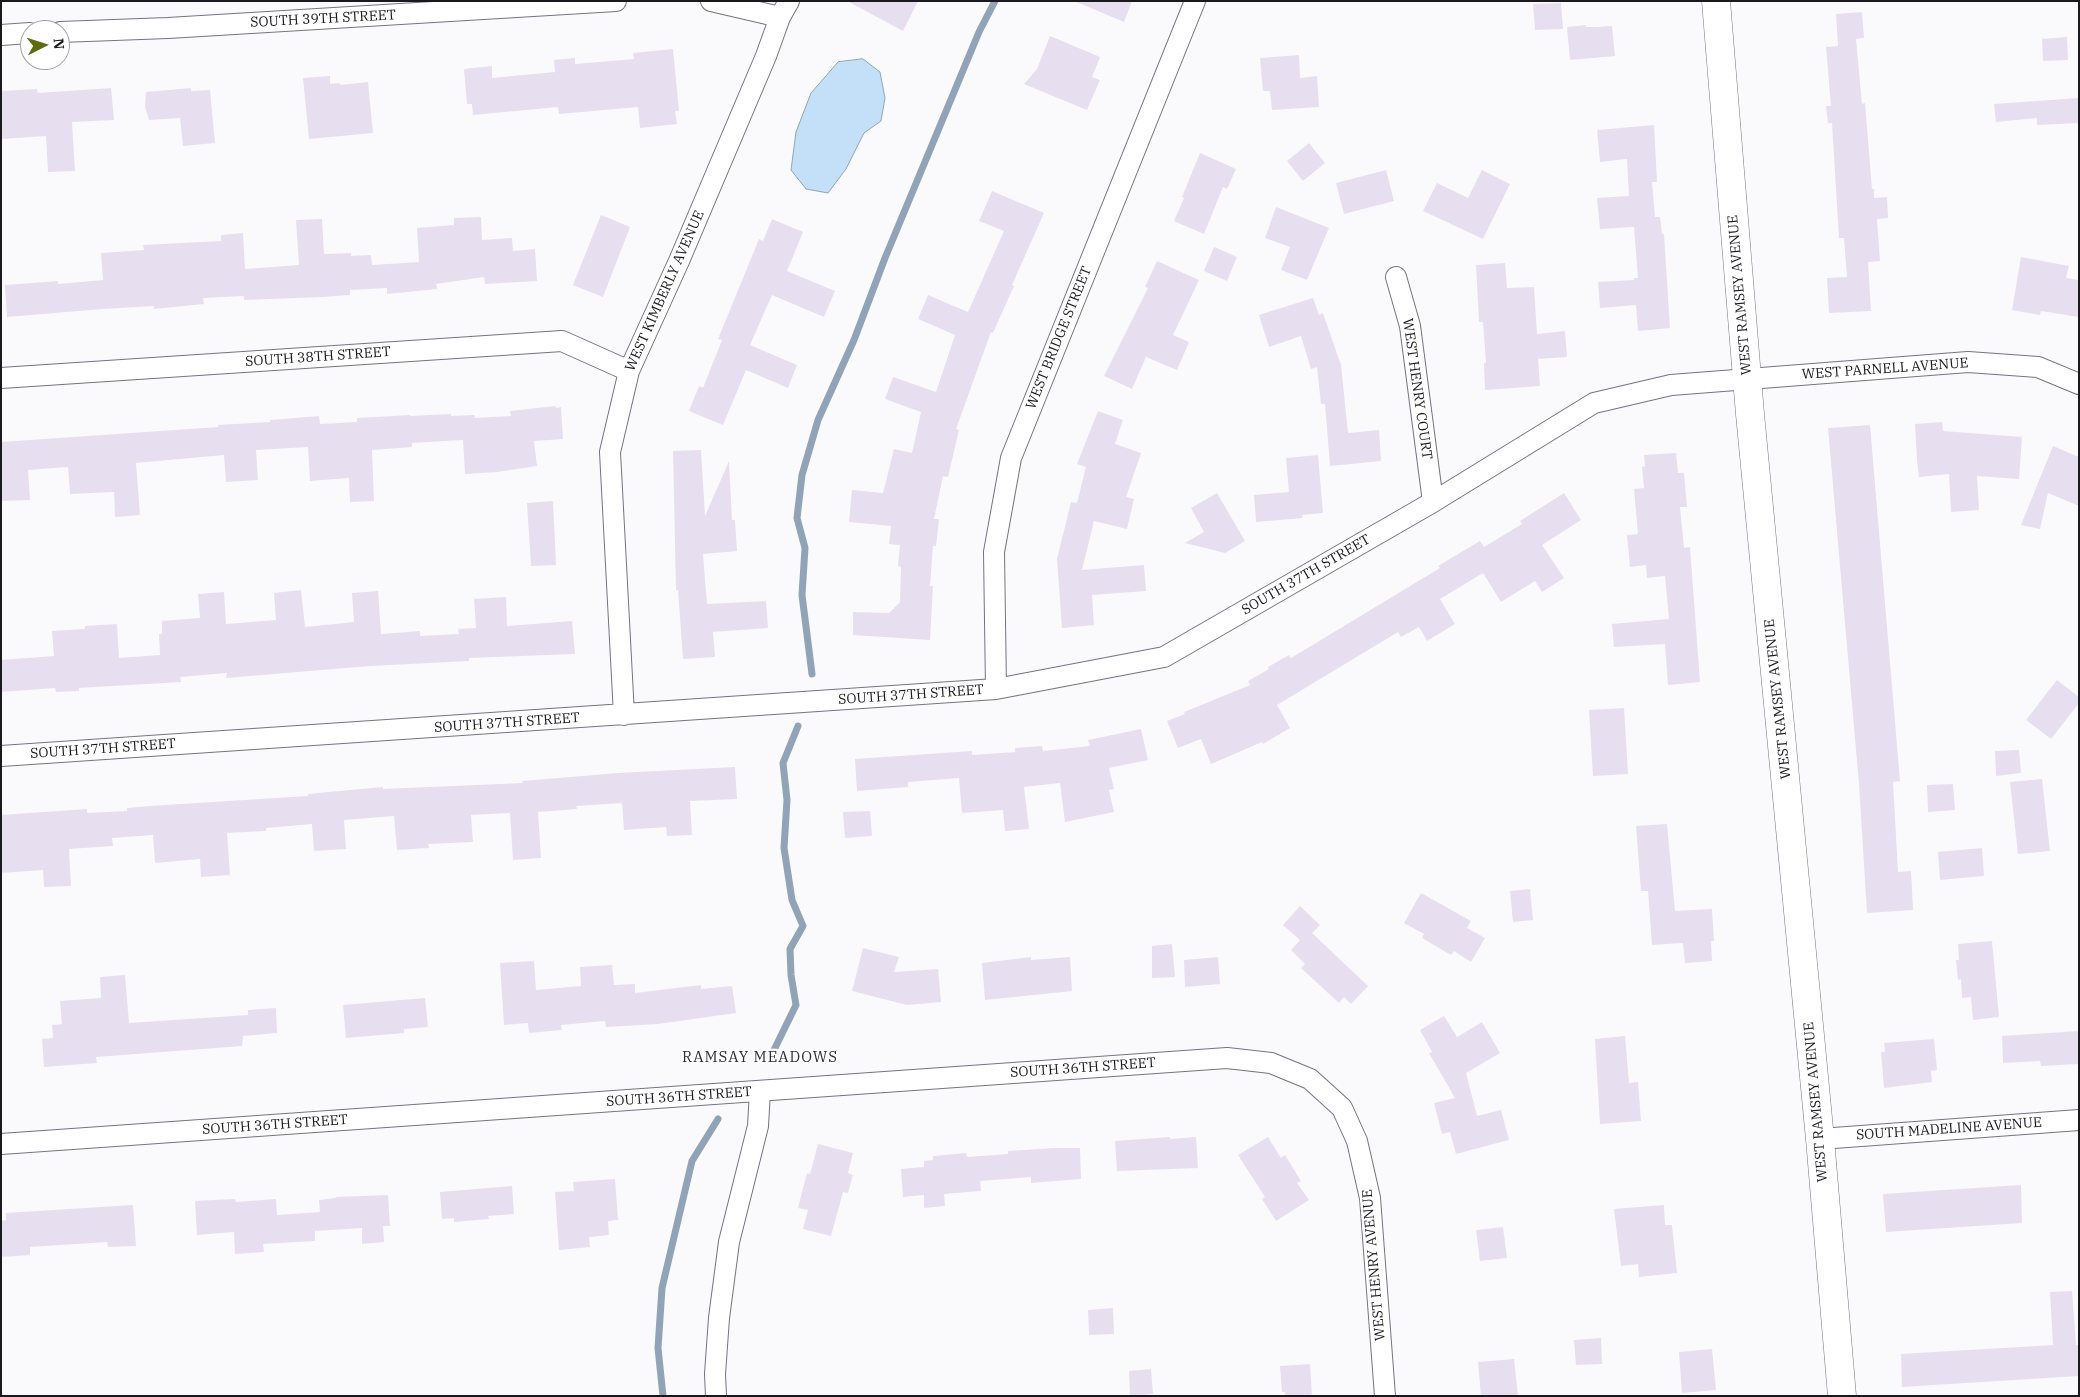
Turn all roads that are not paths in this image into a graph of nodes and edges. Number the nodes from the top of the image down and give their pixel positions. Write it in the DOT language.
graph roads {
  1 [pos="616,1"];
  2 [pos="711,1"];
  3 [pos="1195,1"];
  4 [pos="1716,1"];
  5 [pos="784,9"];
  6 [pos="70,32"];
  7 [pos="20,34"];
  8 [pos="1,35"];
  9 [pos="1396,277"];
  10 [pos="629,370"];
  11 [pos="1,378"];
  12 [pos="1747,379"];
  13 [pos="2079,384"];
  14 [pos="1433,502"];
  15 [pos="996,689"];
  16 [pos="624,715"];
  17 [pos="1,756"];
  18 [pos="760,1091"];
  19 [pos="1342,1108"];
  20 [pos="2079,1120"];
  21 [pos="1820,1139"];
  22 [pos="1,1144"];
  23 [pos="716,1396"];
  24 [pos="1385,1396"];
  25 [pos="1842,1396"];
  1 -- 6 [label="street, SOUTH 39TH STREET"];
  2 -- 5 [label="street"];
  3 -- 15 [label="street, WEST BRIDGE STREET"];
  4 -- 12 [label="street, WEST RAMSEY AVENUE"];
  5 -- 10 [label="street, WEST KIMBERLY AVENUE"];
  7 -- 8 [label="street"];
  9 -- 14 [label="street, WEST HENRY COURT"];
  10 -- 11 [label="street, SOUTH 38TH STREET"];
  10 -- 16 [label="street, WEST KIMBERLY AVENUE"];
  12 -- 13 [label="street, WEST PARNELL AVENUE"];
  12 -- 14 [label="street, SOUTH 37TH STREET"];
  12 -- 21 [label="street, WEST RAMSEY AVENUE"];
  14 -- 15 [label="street, SOUTH 37TH STREET"];
  15 -- 16 [label="street, SOUTH 37TH STREET"];
  16 -- 17 [label="street, SOUTH 37TH STREET"];
  18 -- 19 [label="street, SOUTH 36TH STREET"];
  18 -- 22 [label="street, SOUTH 36TH STREET"];
  18 -- 23 [label="street"];
  19 -- 24 [label="street, WEST HENRY AVENUE"];
  20 -- 21 [label="street, SOUTH MADELINE AVENUE"];
  21 -- 25 [label="street, WEST RAMSEY AVENUE"];
}
